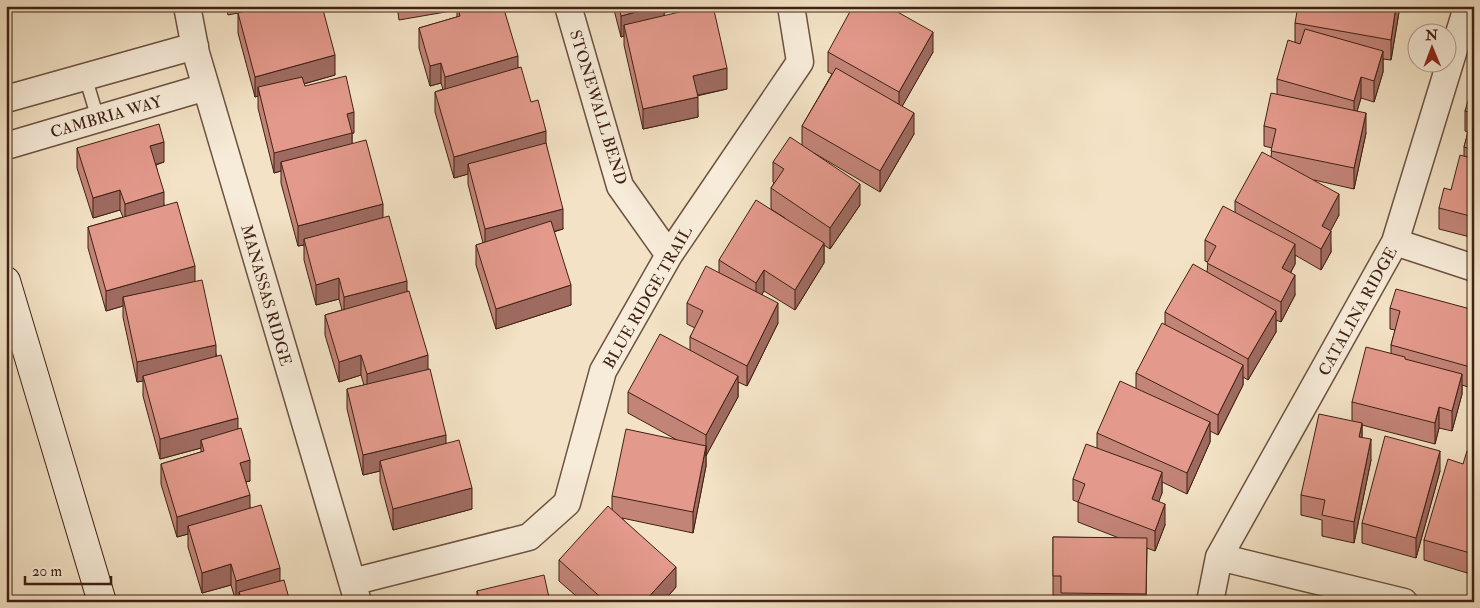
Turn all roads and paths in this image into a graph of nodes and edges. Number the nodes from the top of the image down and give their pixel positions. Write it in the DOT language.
graph roads {
  1 [pos="187,6"];
  2 [pos="568,6"];
  3 [pos="791,6"];
  4 [pos="1472,6"];
  5 [pos="195,46"];
  6 [pos="85,76"];
  7 [pos="206,87"];
  8 [pos="6,99"];
  9 [pos="98,119"];
  10 [pos="6,146"];
  11 [pos="1395,242"];
  12 [pos="669,255"];
  13 [pos="1474,268"];
  14 [pos="6,281"];
  15 [pos="1219,557"];
  16 [pos="355,592"];
  17 [pos="102,602"];
  18 [pos="1210,602"];
  19 [pos="1404,602"];
  1 -- 5 [label="street, MANASSAS RIDGE"];
  2 -- 12 [label="street, STONEWALL BEND"];
  3 -- 12 [label="street, BLUE RIDGE TRAIL"];
  4 -- 11 [label="street, CATALINA RIDGE"];
  5 -- 6 [label="street"];
  5 -- 7 [label="street, MANASSAS RIDGE"];
  6 -- 8 [label="street"];
  6 -- 9 [label="lane"];
  7 -- 9 [label="street, CAMBRIA WAY"];
  7 -- 16 [label="street, MANASSAS RIDGE"];
  9 -- 10 [label="street, CAMBRIA WAY"];
  11 -- 13 [label="street"];
  11 -- 15 [label="street, CATALINA RIDGE"];
  12 -- 16 [label="street, BLUE RIDGE TRAIL"];
  14 -- 17 [label="street"];
  15 -- 18 [label="street, CATALINA RIDGE"];
  15 -- 19 [label="street"];
}
